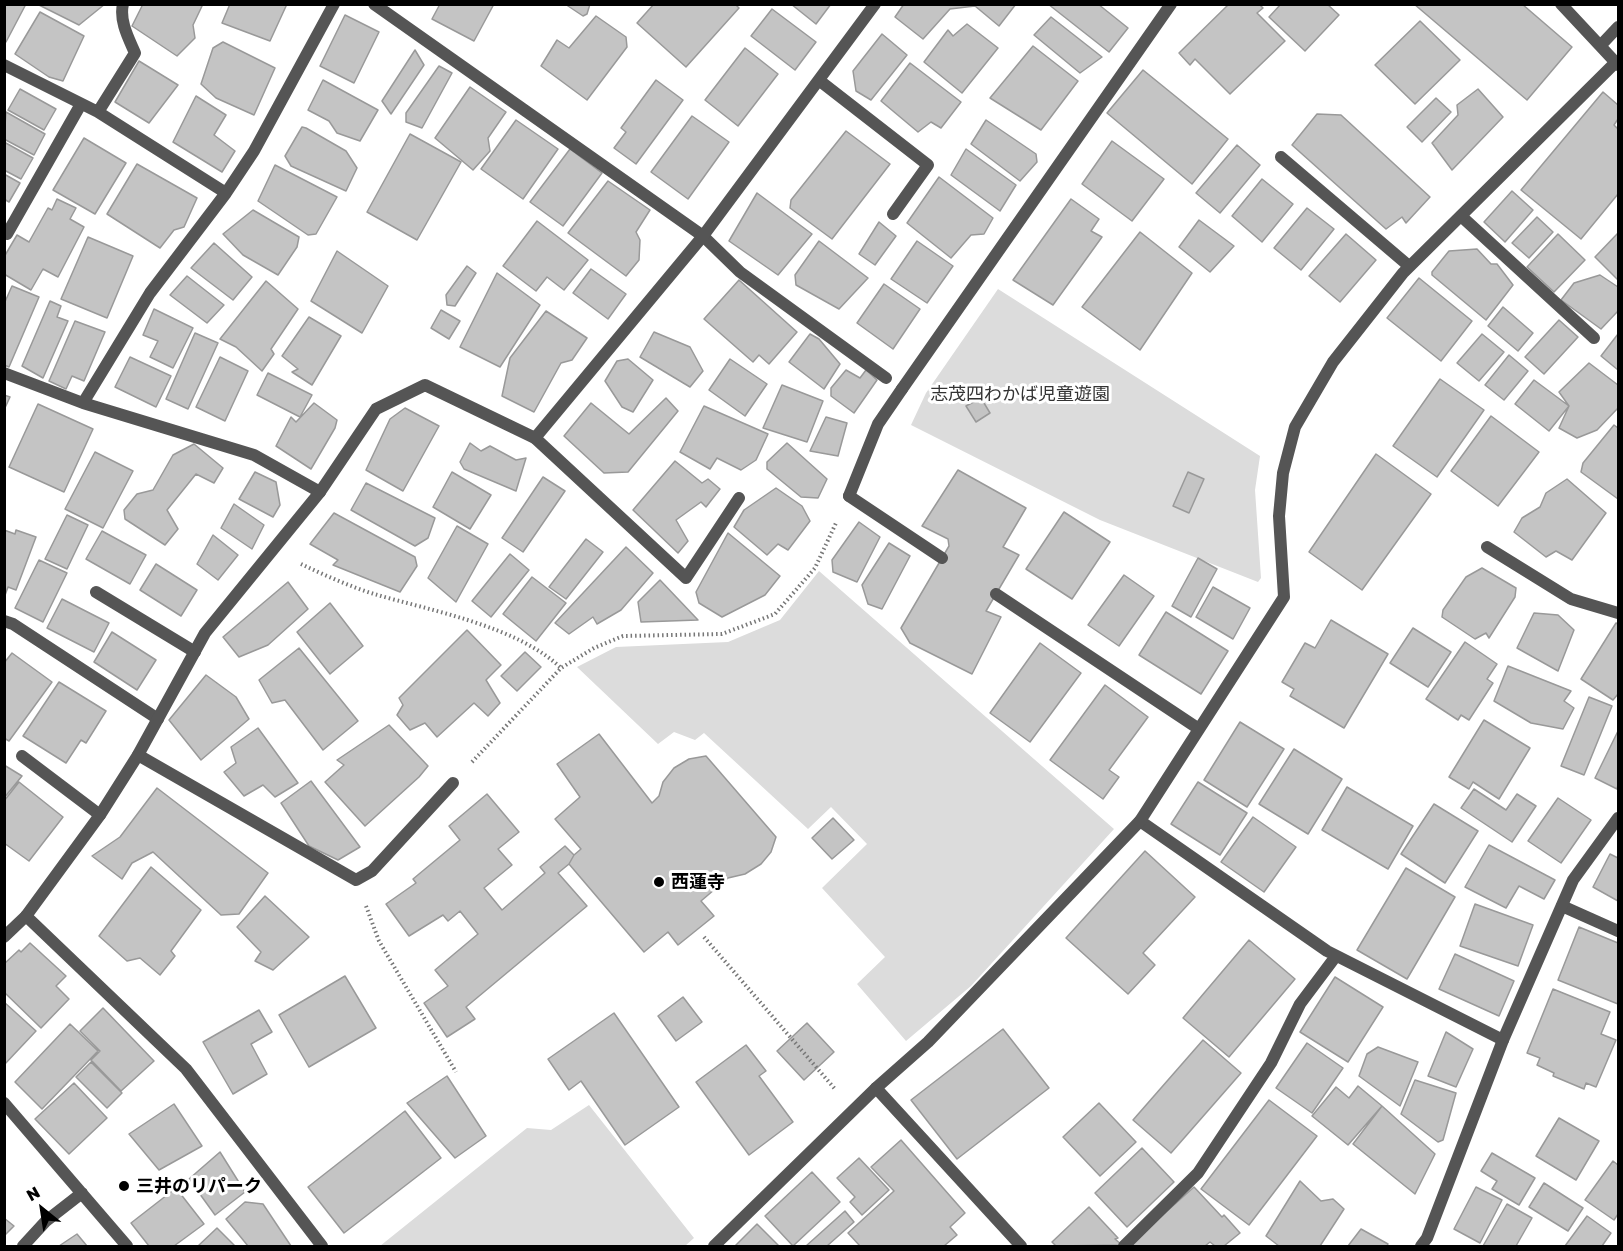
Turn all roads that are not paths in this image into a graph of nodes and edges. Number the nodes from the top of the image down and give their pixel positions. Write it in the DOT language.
graph roads {
  1 [pos="123,4"];
  2 [pos="334,4"];
  3 [pos="374,4"];
  4 [pos="875,4"];
  5 [pos="1171,4"];
  6 [pos="1561,4"];
  7 [pos="1618,27"];
  8 [pos="1601,45"];
  9 [pos="1617,64"];
  10 [pos="4,65"];
  11 [pos="820,81"];
  12 [pos="81,104"];
  13 [pos="98,112"];
  14 [pos="1281,157"];
  15 [pos="226,193"];
  16 [pos="892,214"];
  17 [pos="1461,216"];
  18 [pos="7,234"];
  19 [pos="704,236"];
  20 [pos="1409,266"];
  21 [pos="1594,338"];
  22 [pos="4,373"];
  23 [pos="886,378"];
  24 [pos="83,403"];
  25 [pos="535,438"];
  26 [pos="320,492"];
  27 [pos="740,498"];
  28 [pos="1487,547"];
  29 [pos="942,558"];
  30 [pos="96,592"];
  31 [pos="996,594"];
  32 [pos="1618,613"];
  33 [pos="4,621"];
  34 [pos="195,652"];
  35 [pos="158,719"];
  36 [pos="1199,729"];
  37 [pos="138,755"];
  38 [pos="22,756"];
  39 [pos="453,783"];
  40 [pos="100,814"];
  41 [pos="1618,818"];
  42 [pos="1140,821"];
  43 [pos="1562,906"];
  44 [pos="26,916"];
  45 [pos="1618,931"];
  46 [pos="4,937"];
  47 [pos="1336,956"];
  48 [pos="1503,1040"];
  49 [pos="876,1088"];
  50 [pos="4,1103"];
  51 [pos="82,1193"];
  52 [pos="1424,1242"];
  53 [pos="23,1246"];
  54 [pos="127,1246"];
  55 [pos="322,1246"];
  56 [pos="714,1246"];
  57 [pos="1022,1246"];
  58 [pos="1124,1246"];
  59 [pos="1436,1246"];
  1 -- 13 [label="street"];
  2 -- 15 [label="street"];
  3 -- 19 [label="street"];
  4 -- 11 [label="street"];
  5 -- 29 [label="street"];
  6 -- 8 [label="street"];
  7 -- 8 [label="street"];
  8 -- 9 [label="street"];
  9 -- 17 [label="street"];
  10 -- 12 [label="street"];
  11 -- 16 [label="street"];
  11 -- 19 [label="street"];
  12 -- 13 [label="street"];
  12 -- 18 [label="street"];
  13 -- 15 [label="street"];
  14 -- 20 [label="street"];
  15 -- 24 [label="street"];
  17 -- 20 [label="street"];
  17 -- 21 [label="street"];
  19 -- 23 [label="street"];
  19 -- 25 [label="street"];
  20 -- 36 [label="street"];
  22 -- 24 [label="street"];
  24 -- 26 [label="street"];
  25 -- 26 [label="street"];
  25 -- 27 [label="street"];
  26 -- 34 [label="street"];
  28 -- 32 [label="street"];
  30 -- 34 [label="street"];
  31 -- 36 [label="street"];
  33 -- 35 [label="street"];
  34 -- 35 [label="street"];
  35 -- 37 [label="street"];
  36 -- 42 [label="street"];
  37 -- 39 [label="street"];
  37 -- 40 [label="street"];
  38 -- 40 [label="street"];
  40 -- 44 [label="street"];
  41 -- 43 [label="street"];
  42 -- 47 [label="street"];
  42 -- 49 [label="street"];
  43 -- 45 [label="street"];
  43 -- 48 [label="street"];
  44 -- 46 [label="street"];
  44 -- 55 [label="street"];
  47 -- 48 [label="street"];
  47 -- 58 [label="street"];
  48 -- 52 [label="street"];
  49 -- 56 [label="street"];
  49 -- 57 [label="street"];
  50 -- 51 [label="street"];
  51 -- 53 [label="street"];
  51 -- 54 [label="street"];
  52 -- 59 [label="street"];
}
